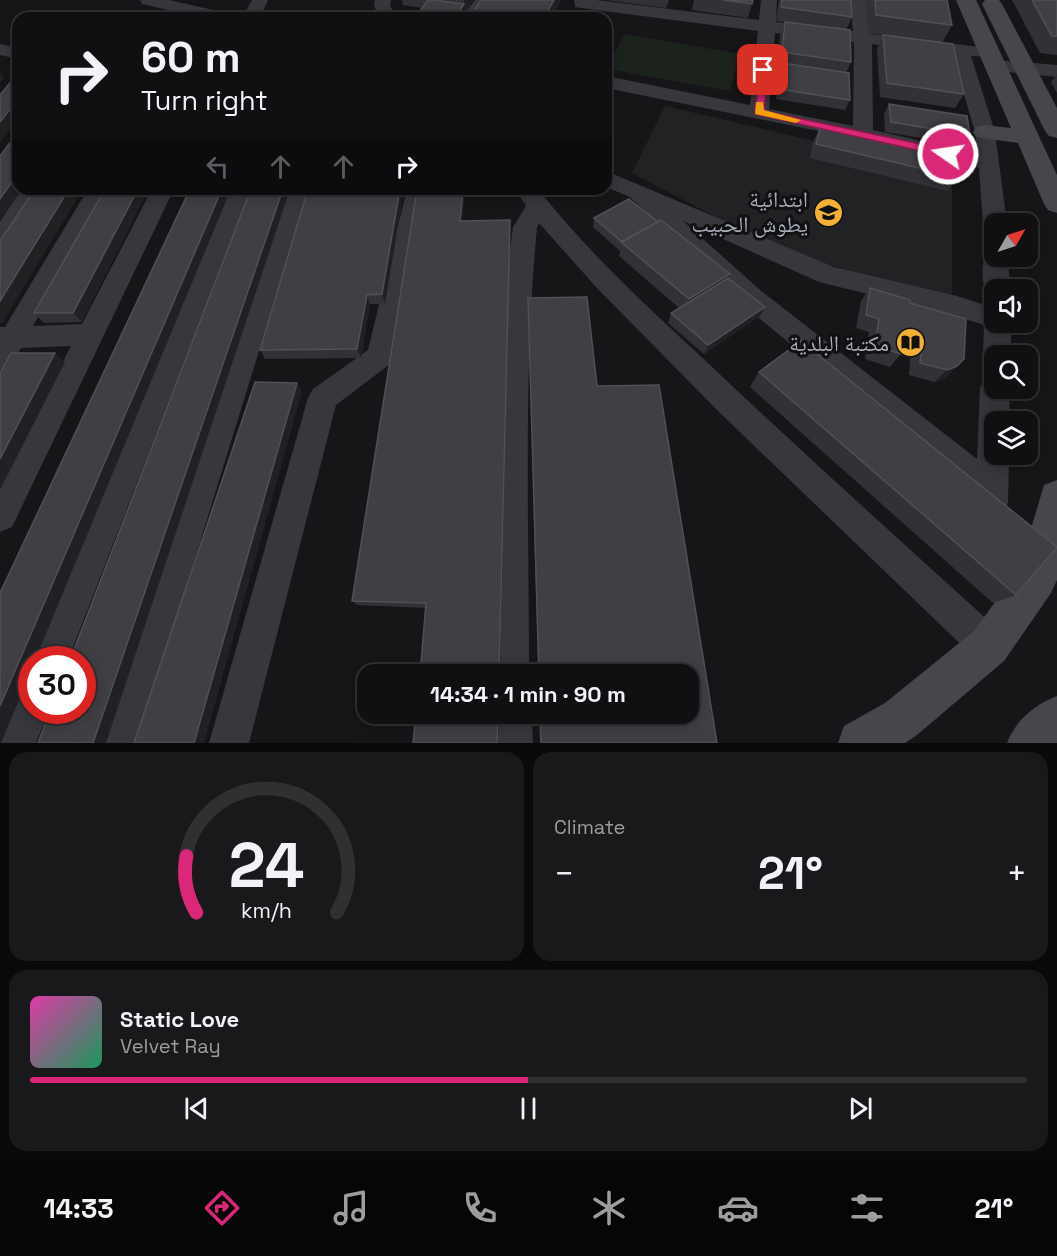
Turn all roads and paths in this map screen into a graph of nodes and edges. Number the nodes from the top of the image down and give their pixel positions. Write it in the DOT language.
graph roads {
  1 [pos="148,0"];
  2 [pos="769,0"];
  3 [pos="858,0"];
  4 [pos="966,0"];
  5 [pos="990,0"];
  6 [pos="578,7"];
  7 [pos="680,8"];
  8 [pos="199,12"];
  9 [pos="768,27"];
  10 [pos="863,38"];
  11 [pos="960,49"];
  12 [pos="994,60"];
  13 [pos="1025,68"];
  14 [pos="1057,71"];
  15 [pos="612,83"];
  16 [pos="759,112"];
  17 [pos="1057,130"];
  18 [pos="985,132"];
  19 [pos="863,134"];
  20 [pos="1026,137"];
  21 [pos="990,164"];
  22 [pos="612,181"];
  23 [pos="27,195"];
  24 [pos="95,195"];
  25 [pos="160,195"];
  26 [pos="238,195"];
  27 [pos="296,195"];
  28 [pos="417,195"];
  29 [pos="640,195"];
  30 [pos="532,197"];
  31 [pos="1057,204"];
  32 [pos="994,213"];
  33 [pos="0,236"];
  34 [pos="984,315"];
  35 [pos="92,334"];
  36 [pos="4,344"];
  37 [pos="995,399"];
  38 [pos="1057,498"];
  39 [pos="0,516"];
  40 [pos="55,646"];
  41 [pos="989,646"];
  42 [pos="510,664"];
  43 [pos="1057,719"];
  44 [pos="24,724"];
  45 [pos="512,724"];
  46 [pos="16,743"];
  47 [pos="118,743"];
  48 [pos="229,743"];
  49 [pos="513,743"];
  50 [pos="861,743"];
  51 [pos="1030,743"];
  1 -- 8 [label="street"];
  2 -- 9 [label="street"];
  3 -- 10 [label="street"];
  4 -- 12 [label="main road"];
  5 -- 13 [label="main road"];
  6 -- 7 [label="street"];
  7 -- 9 [label="street"];
  9 -- 10 [label="street"];
  9 -- 16 [label="street"];
  10 -- 11 [label="street"];
  10 -- 19 [label="street"];
  11 -- 12 [label="street"];
  11 -- 18 [label="street"];
  12 -- 13 [label="street"];
  12 -- 20 [label="main road"];
  13 -- 14 [label="street"];
  13 -- 17 [label="main road"];
  15 -- 16 [label="street"];
  16 -- 19 [label="street"];
  18 -- 20 [label="main road"];
  18 -- 21 [label="street"];
  19 -- 21 [label="street"];
  20 -- 31 [label="main road"];
  21 -- 32 [label="street"];
  22 -- 29 [label="street"];
  23 -- 33 [label="street"];
  24 -- 36 [label="street"];
  25 -- 35 [label="street"];
  26 -- 40 [label="street"];
  27 -- 47 [label="street"];
  28 -- 48 [label="street"];
  29 -- 34 [label="street"];
  29 -- 37 [label="street"];
  30 -- 41 [label="street"];
  30 -- 42 [label="street"];
  35 -- 36 [label="street"];
  35 -- 39 [label="street"];
  38 -- 41 [label="main road"];
  41 -- 50 [label="main road"];
  43 -- 51 [label="main road"];
  44 -- 46 [label="street"];
  45 -- 49 [label="street"];
}
